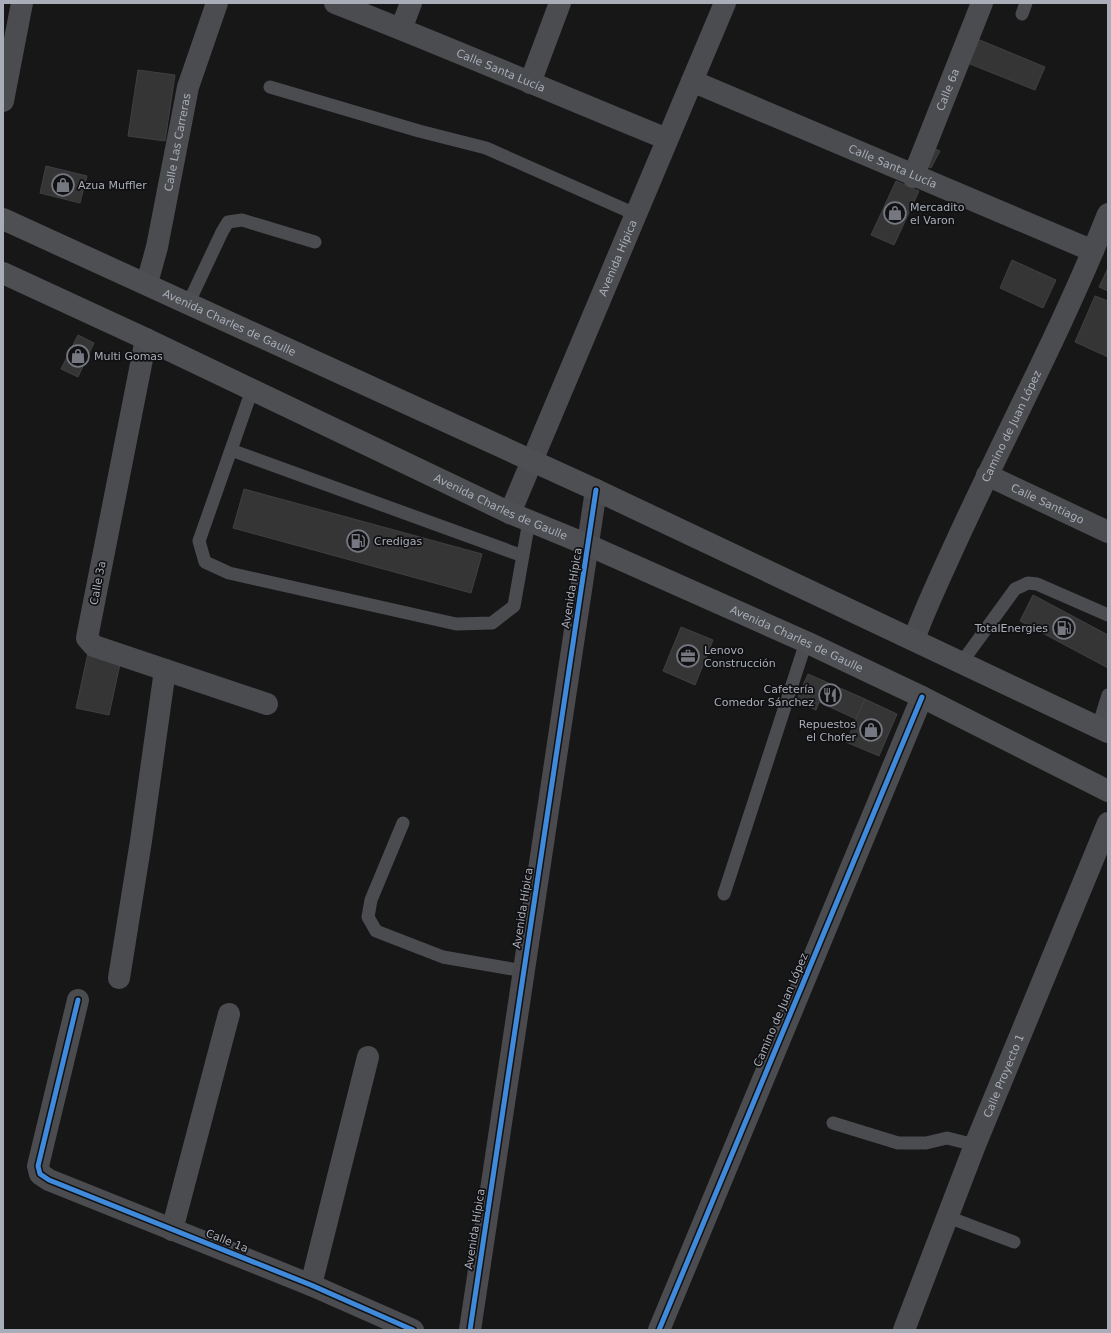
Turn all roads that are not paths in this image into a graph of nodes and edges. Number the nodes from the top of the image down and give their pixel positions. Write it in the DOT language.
graph roads {
  1 [pos="22,3"];
  2 [pos="217,3"];
  3 [pos="335,3"];
  4 [pos="411,3"];
  5 [pos="560,3"];
  6 [pos="725,3"];
  7 [pos="982,3"];
  8 [pos="401,29"];
  9 [pos="692,81"];
  10 [pos="530,84"];
  11 [pos="270,87"];
  12 [pos="3,101"];
  13 [pos="667,138"];
  14 [pos="913,177"];
  15 [pos="635,214"];
  16 [pos="1108,214"];
  17 [pos="3,219"];
  18 [pos="315,242"];
  19 [pos="1093,252"];
  20 [pos="3,273"];
  21 [pos="147,283"];
  22 [pos="189,302"];
  23 [pos="146,339"];
  24 [pos="252,390"];
  25 [pos="231,450"];
  26 [pos="531,461"];
  27 [pos="987,475"];
  28 [pos="596,490"];
  29 [pos="519,517"];
  30 [pos="1108,532"];
  31 [pos="588,545"];
  32 [pos="522,556"];
  33 [pos="1108,615"];
  34 [pos="914,640"];
  35 [pos="806,642"];
  36 [pos="962,662"];
  37 [pos="165,670"];
  38 [pos="1108,695"];
  39 [pos="922,697"];
  40 [pos="267,704"];
  41 [pos="1103,730"];
  42 [pos="1108,791"];
  43 [pos="403,823"];
  44 [pos="1108,823"];
  45 [pos="724,894"];
  46 [pos="524,971"];
  47 [pos="119,978"];
  48 [pos="78,1000"];
  49 [pos="229,1014"];
  50 [pos="368,1057"];
  51 [pos="833,1123"];
  52 [pos="975,1145"];
  53 [pos="948,1217"];
  54 [pos="172,1230"];
  55 [pos="1014,1242"];
  56 [pos="311,1285"];
  57 [pos="413,1330"];
  58 [pos="470,1330"];
  59 [pos="659,1330"];
  60 [pos="904,1330"];
  1 -- 12 [label="street"];
  2 -- 21 [label="street, Calle Las Carreras"];
  3 -- 8 [label="street, Calle Santa Lucía"];
  4 -- 8 [label="street"];
  5 -- 10 [label="street"];
  6 -- 9 [label="street, Avenida Hípica"];
  7 -- 14 [label="street, Calle 6a"];
  8 -- 10 [label="street, Calle Santa Lucía"];
  9 -- 13 [label="street, Avenida Hípica"];
  9 -- 14 [label="street, Calle Santa Lucía"];
  10 -- 13 [label="street, Calle Santa Lucía"];
  11 -- 15 [label="lane"];
  13 -- 15 [label="street, Avenida Hípica"];
  14 -- 19 [label="street, Calle Santa Lucía"];
  15 -- 26 [label="street, Avenida Hípica"];
  16 -- 19 [label="street, Camino de Juan López"];
  17 -- 21 [label="main road, Avenida Charles de Gaulle"];
  18 -- 22 [label="lane"];
  19 -- 27 [label="street, Camino de Juan López"];
  20 -- 23 [label="main road, Avenida Charles de Gaulle"];
  21 -- 22 [label="main road, Avenida Charles de Gaulle"];
  22 -- 26 [label="main road, Avenida Charles de Gaulle"];
  23 -- 24 [label="main road, Avenida Charles de Gaulle"];
  23 -- 37 [label="street, Calle 3a"];
  24 -- 25 [label="lane"];
  24 -- 29 [label="main road, Avenida Charles de Gaulle"];
  25 -- 32 [label="lane"];
  25 -- 32 [label="lane"];
  26 -- 28 [label="main road, Avenida Charles de Gaulle"];
  26 -- 29 [label="street, Avenida Hípica"];
  27 -- 30 [label="street, Calle Santiago"];
  27 -- 34 [label="street, Camino de Juan López"];
  28 -- 31 [label="street, Avenida Hípica"];
  28 -- 34 [label="main road, Avenida Charles de Gaulle"];
  29 -- 31 [label="main road, Avenida Charles de Gaulle"];
  29 -- 32 [label="lane"];
  31 -- 35 [label="main road, Avenida Charles de Gaulle"];
  31 -- 46 [label="street, Avenida Hípica"];
  33 -- 36 [label="lane"];
  34 -- 36 [label="main road, Avenida Charles de Gaulle"];
  35 -- 39 [label="main road, Avenida Charles de Gaulle"];
  35 -- 45 [label="lane"];
  36 -- 41 [label="main road, Avenida Charles de Gaulle"];
  37 -- 40 [label="street, Calle 3a"];
  37 -- 47 [label="street"];
  38 -- 41 [label="lane"];
  39 -- 42 [label="main road, Avenida Charles de Gaulle"];
  39 -- 59 [label="street, Camino de Juan López"];
  43 -- 46 [label="lane"];
  44 -- 52 [label="street, Calle Proyecto 1"];
  46 -- 58 [label="street, Avenida Hípica"];
  48 -- 54 [label="street, Calle 1a"];
  49 -- 54 [label="street"];
  50 -- 56 [label="street"];
  51 -- 52 [label="lane"];
  52 -- 53 [label="street, Calle Proyecto 1"];
  53 -- 55 [label="lane"];
  53 -- 60 [label="street, Calle Proyecto 1"];
  54 -- 56 [label="street, Calle 1a"];
  56 -- 57 [label="street, Calle 1a"];
}
